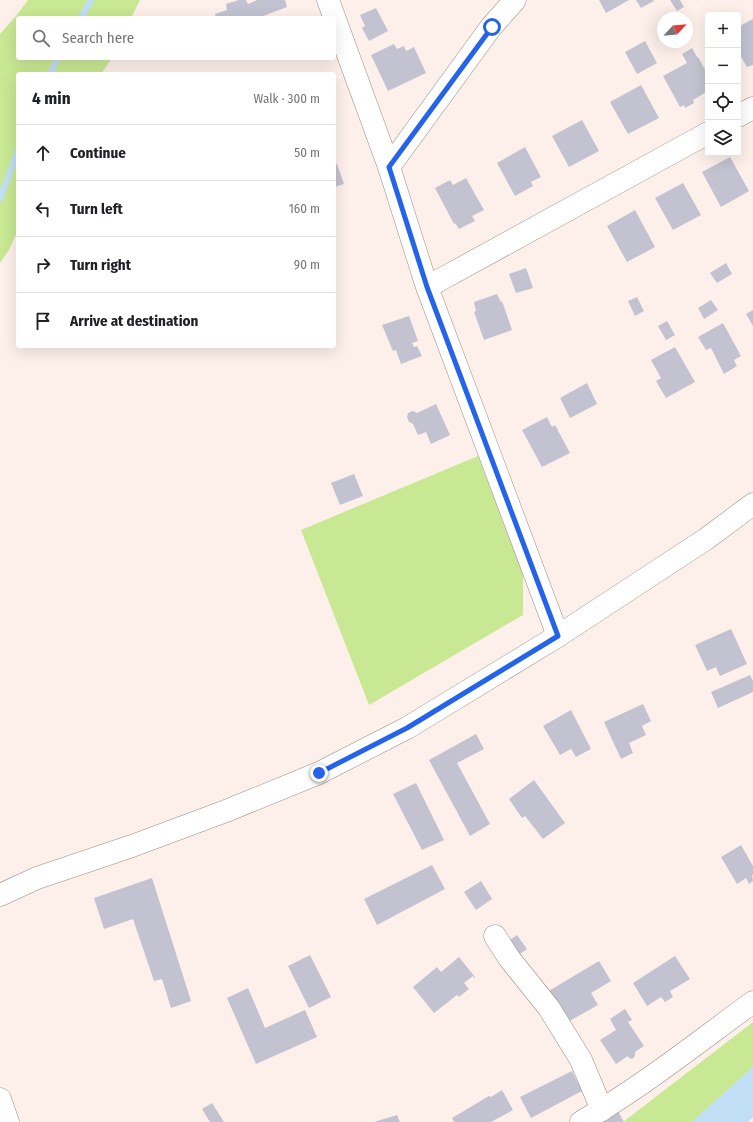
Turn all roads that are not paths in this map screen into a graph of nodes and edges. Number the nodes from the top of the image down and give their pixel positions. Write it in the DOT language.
graph roads {
  1 [pos="328,0"];
  2 [pos="515,0"];
  3 [pos="334,16"];
  4 [pos="336,22"];
  5 [pos="753,108"];
  6 [pos="741,114"];
  7 [pos="705,135"];
  8 [pos="389,167"];
  9 [pos="427,287"];
  10 [pos="753,504"];
  11 [pos="558,636"];
  12 [pos="0,895"];
  13 [pos="495,936"];
  14 [pos="753,1002"];
  15 [pos="0,1099"];
  16 [pos="602,1110"];
  17 [pos="8,1122"];
  18 [pos="581,1122"];
  1 -- 3 [label="street"];
  2 -- 8 [label="street"];
  4 -- 8 [label="street"];
  5 -- 6 [label="street"];
  7 -- 9 [label="street"];
  8 -- 9 [label="street"];
  9 -- 11 [label="street"];
  10 -- 11 [label="street"];
  11 -- 12 [label="street"];
  13 -- 16 [label="street"];
  14 -- 16 [label="street"];
  15 -- 17 [label="street"];
  16 -- 18 [label="street"];
}
